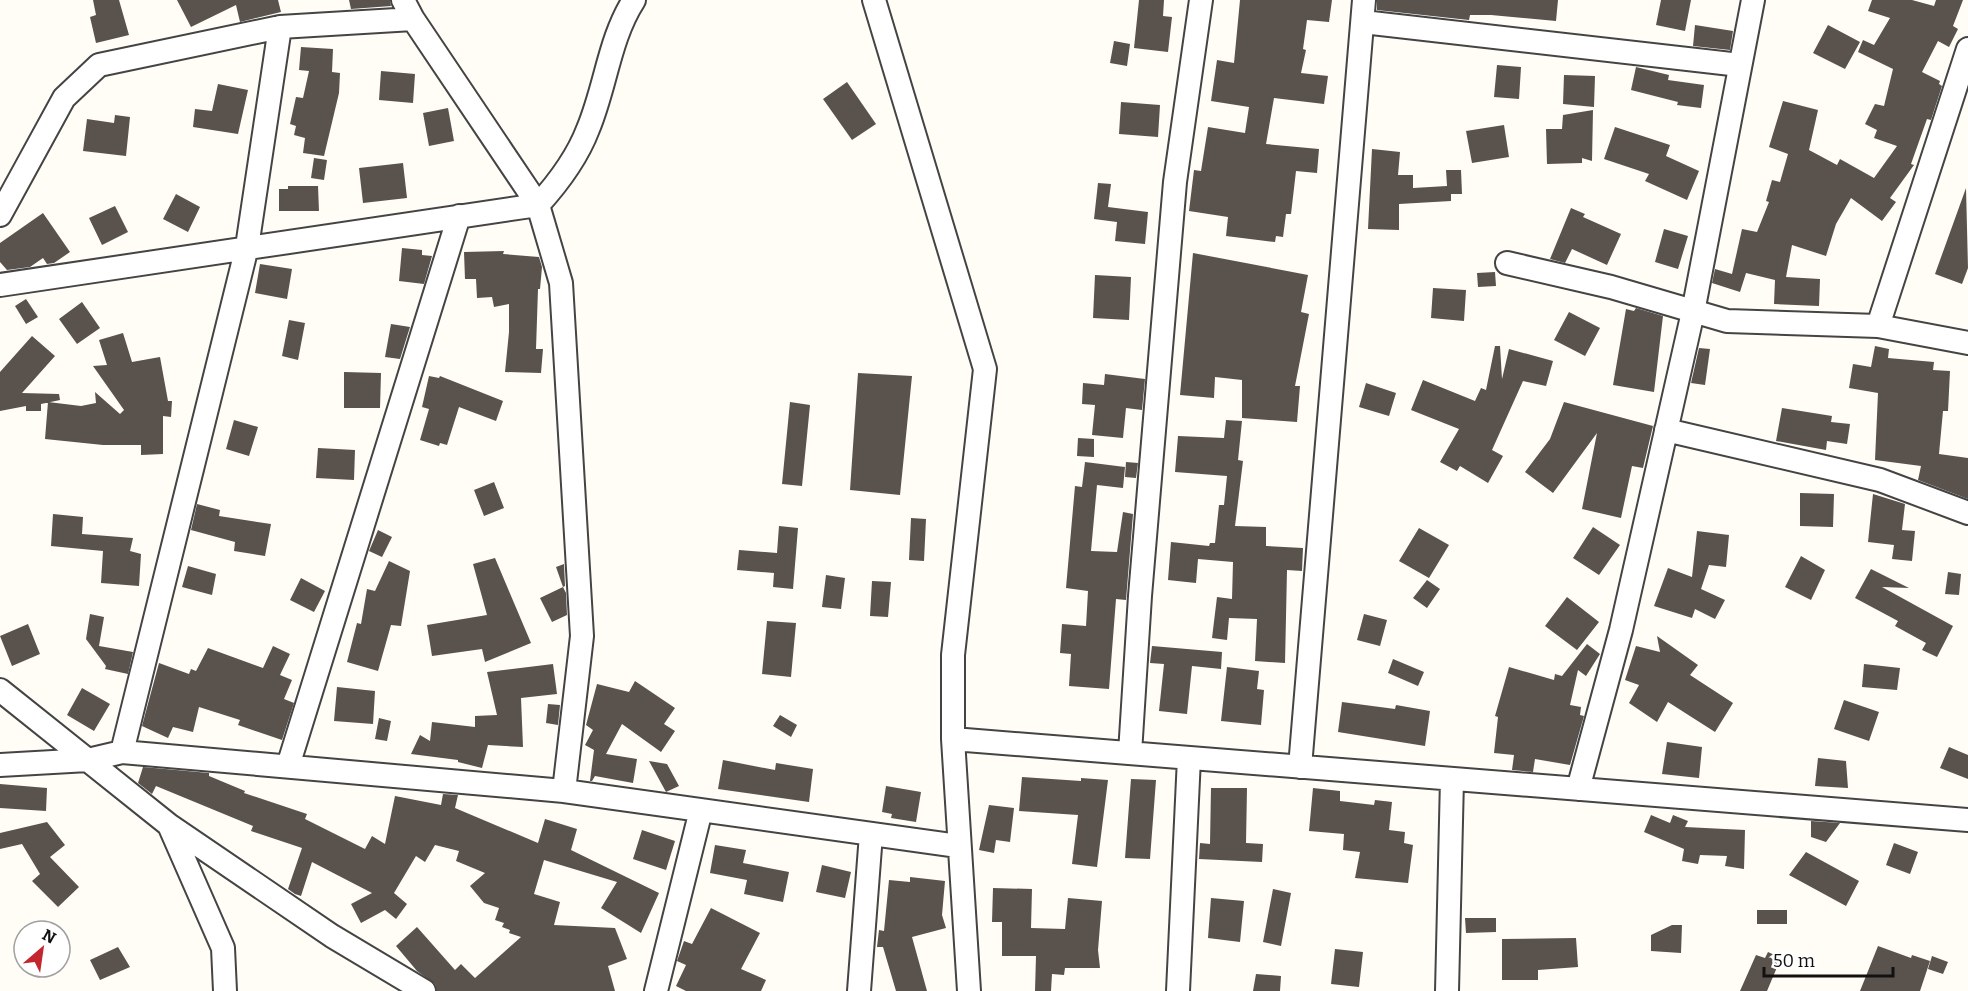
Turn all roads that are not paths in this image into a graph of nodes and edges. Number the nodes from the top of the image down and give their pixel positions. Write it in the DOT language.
graph roads {
  1 [pos="634,0"];
  2 [pos="874,0"];
  3 [pos="1201,0"];
  4 [pos="1753,0"];
  5 [pos="408,9"];
  6 [pos="1364,11"];
  7 [pos="280,27"];
  8 [pos="1968,49"];
  9 [pos="1740,65"];
  10 [pos="538,205"];
  11 [pos="0,215"];
  12 [pos="459,216"];
  13 [pos="247,247"];
  14 [pos="1507,263"];
  15 [pos="0,285"];
  16 [pos="1693,312"];
  17 [pos="1878,326"];
  18 [pos="1968,343"];
  19 [pos="1666,430"];
  20 [pos="1968,513"];
  21 [pos="0,690"];
  22 [pos="953,738"];
  23 [pos="122,752"];
  24 [pos="1130,753"];
  25 [pos="1189,758"];
  26 [pos="88,760"];
  27 [pos="0,765"];
  28 [pos="288,766"];
  29 [pos="1300,766"];
  30 [pos="1452,779"];
  31 [pos="1578,789"];
  32 [pos="564,791"];
  33 [pos="701,810"];
  34 [pos="1968,820"];
  35 [pos="169,825"];
  36 [pos="871,834"];
  37 [pos="958,846"];
  38 [pos="225,991"];
  39 [pos="424,991"];
  40 [pos="656,991"];
  41 [pos="859,991"];
  42 [pos="969,991"];
  43 [pos="1178,991"];
  44 [pos="1448,991"];
  1 -- 10 [label="street"];
  2 -- 22 [label="street"];
  3 -- 24 [label="street"];
  4 -- 9 [label="street"];
  5 -- 7 [label="street"];
  5 -- 10 [label="street"];
  6 -- 9 [label="street"];
  6 -- 29 [label="street"];
  7 -- 11 [label="street"];
  7 -- 13 [label="street"];
  8 -- 17 [label="street"];
  9 -- 16 [label="street"];
  10 -- 12 [label="street"];
  10 -- 32 [label="street"];
  12 -- 13 [label="street"];
  12 -- 28 [label="street"];
  13 -- 15 [label="street"];
  13 -- 23 [label="street"];
  14 -- 16 [label="street"];
  16 -- 17 [label="street"];
  16 -- 19 [label="street"];
  17 -- 18 [label="street"];
  19 -- 20 [label="street"];
  19 -- 31 [label="street"];
  21 -- 26 [label="street"];
  22 -- 24 [label="street"];
  22 -- 37 [label="street"];
  23 -- 26 [label="street"];
  23 -- 28 [label="street"];
  24 -- 25 [label="street"];
  25 -- 29 [label="street"];
  25 -- 43 [label="street"];
  26 -- 27 [label="street"];
  26 -- 35 [label="street"];
  28 -- 32 [label="street"];
  29 -- 30 [label="street"];
  30 -- 31 [label="street"];
  30 -- 44 [label="street"];
  31 -- 34 [label="street"];
  32 -- 33 [label="street"];
  33 -- 36 [label="street"];
  33 -- 40 [label="street"];
  35 -- 38 [label="street"];
  35 -- 39 [label="street"];
  36 -- 37 [label="street"];
  36 -- 41 [label="street"];
  37 -- 42 [label="street"];
}
